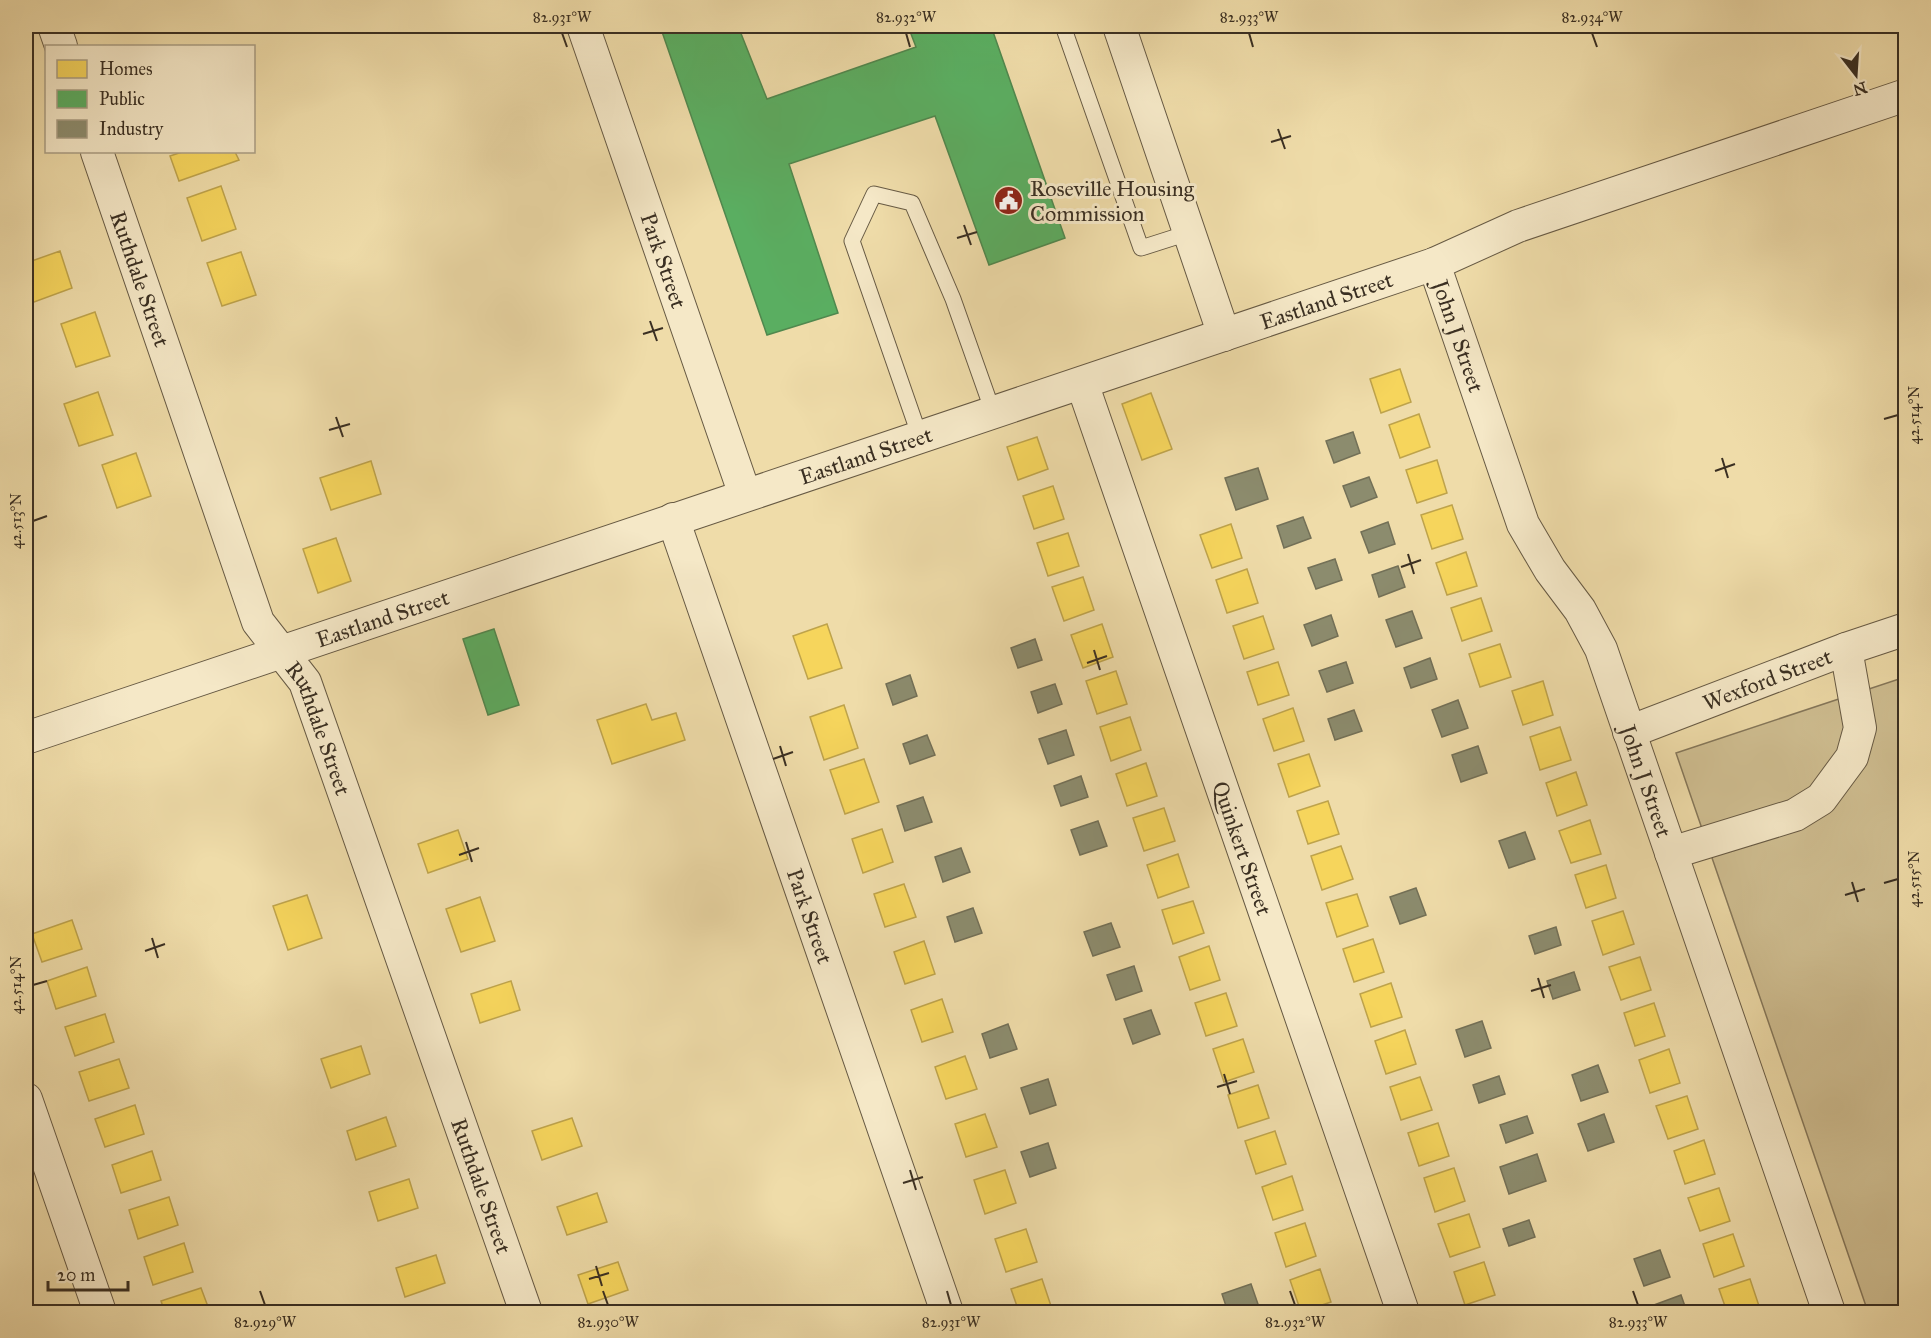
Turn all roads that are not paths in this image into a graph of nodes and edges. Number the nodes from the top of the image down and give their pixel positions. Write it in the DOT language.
graph roads {
  1 [pos="54,26"];
  2 [pos="583,26"];
  3 [pos="1063,26"];
  4 [pos="1119,26"];
  5 [pos="61,45"];
  6 [pos="1905,95"];
  7 [pos="97,153"];
  8 [pos="1188,233"];
  9 [pos="1434,264"];
  10 [pos="1224,335"];
  11 [pos="1082,383"];
  12 [pos="993,412"];
  13 [pos="920,437"];
  14 [pos="745,495"];
  15 [pos="673,519"];
  16 [pos="1905,629"];
  17 [pos="1846,649"];
  18 [pos="281,651"];
  19 [pos="1629,732"];
  20 [pos="26,738"];
  21 [pos="1671,853"];
  22 [pos="26,1099"];
  23 [pos="35,1158"];
  24 [pos="100,1312"];
  25 [pos="526,1312"];
  26 [pos="947,1312"];
  27 [pos="1403,1312"];
  28 [pos="1830,1312"];
  1 -- 5 [label="street"];
  2 -- 14 [label="street, Park Street"];
  3 -- 8 [label="lane"];
  4 -- 8 [label="street"];
  6 -- 9 [label="street, Eastland Street"];
  7 -- 18 [label="street, Ruthdale Street"];
  8 -- 10 [label="street"];
  9 -- 10 [label="street, Eastland Street"];
  9 -- 19 [label="street, John J Street"];
  10 -- 11 [label="street, Eastland Street"];
  11 -- 12 [label="street, Eastland Street"];
  11 -- 27 [label="street, Quinkert Street"];
  12 -- 13 [label="street, Eastland Street"];
  12 -- 13 [label="lane"];
  13 -- 14 [label="street, Eastland Street"];
  14 -- 15 [label="street, Eastland Street"];
  15 -- 18 [label="street, Eastland Street"];
  15 -- 26 [label="street, Park Street"];
  16 -- 17 [label="street, Wexford Street"];
  17 -- 19 [label="street, Wexford Street"];
  17 -- 21 [label="street"];
  18 -- 20 [label="street, Eastland Street"];
  18 -- 25 [label="street, Ruthdale Street"];
  19 -- 21 [label="street, John J Street"];
  21 -- 28 [label="street, John J Street"];
  22 -- 23 [label="street"];
  23 -- 24 [label="street"];
}
